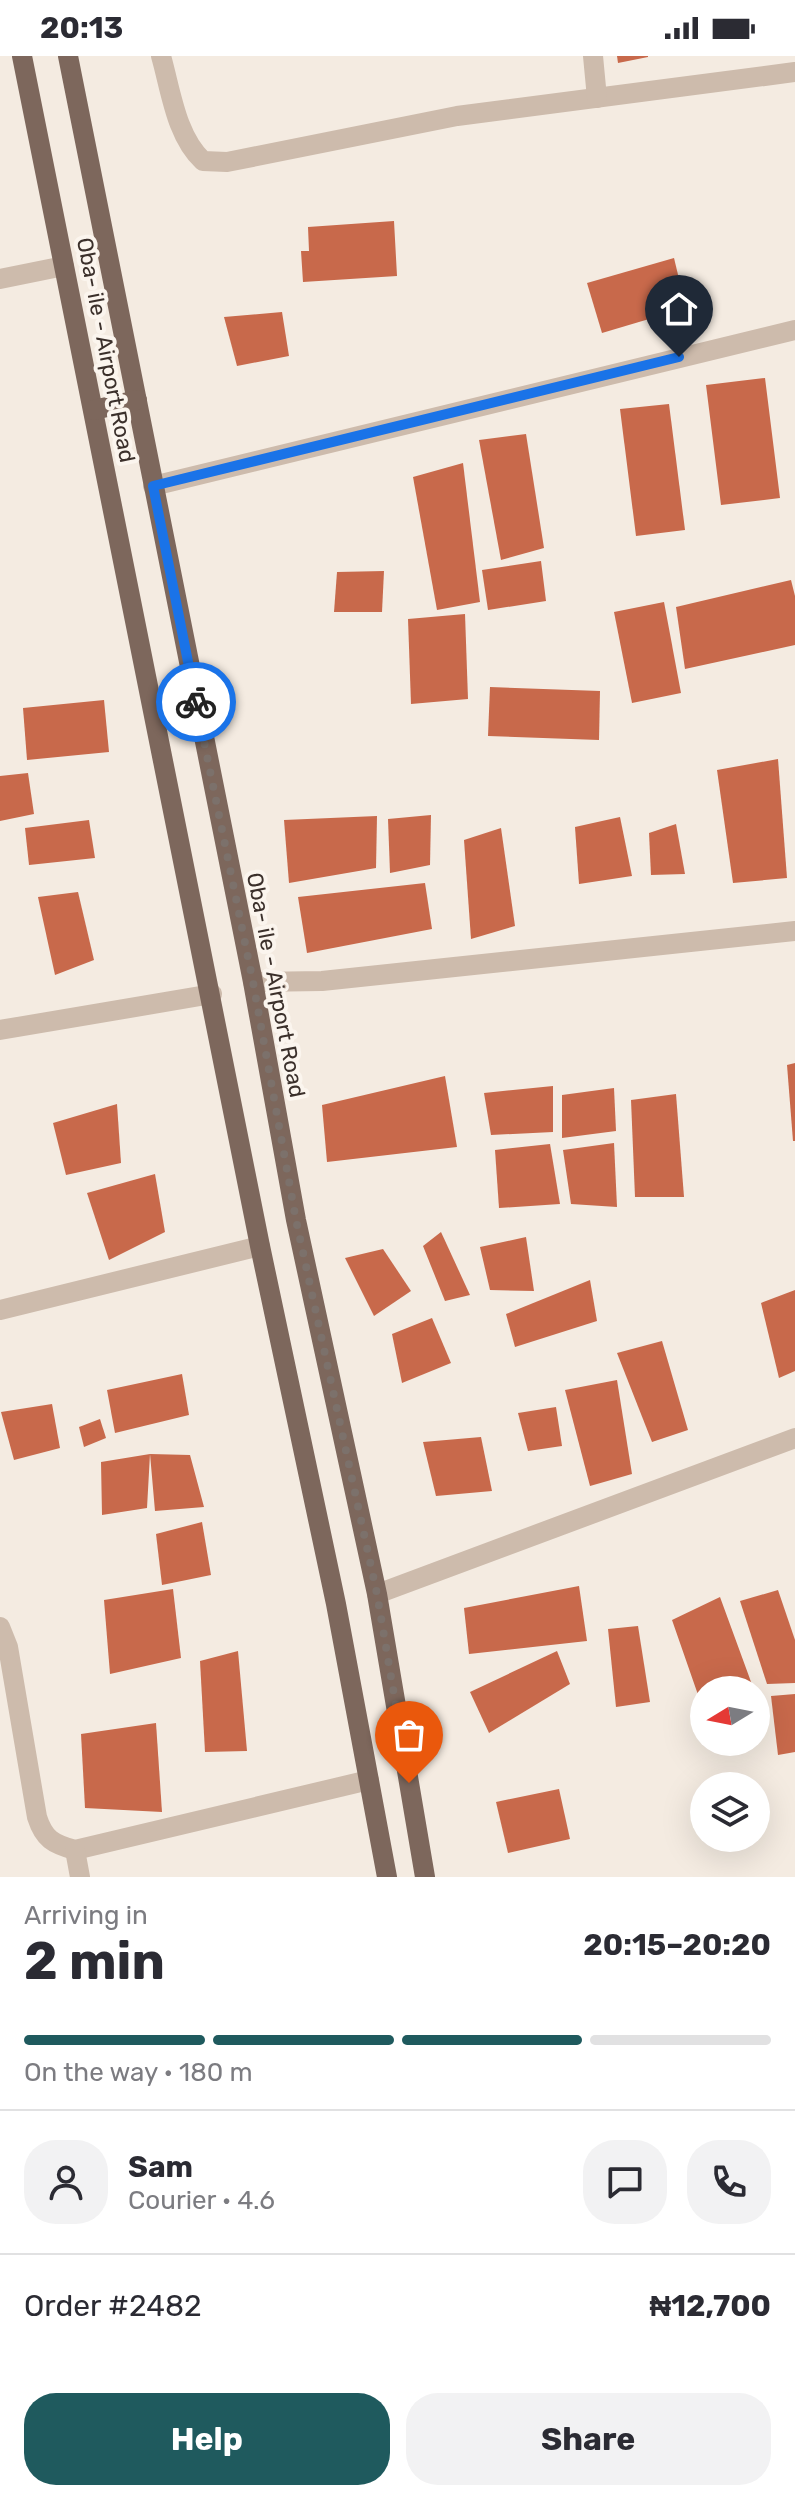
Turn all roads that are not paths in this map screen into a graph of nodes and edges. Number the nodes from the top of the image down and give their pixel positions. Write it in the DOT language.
graph roads {
  1 [pos="22,56"];
  2 [pos="68,56"];
  3 [pos="161,56"];
  4 [pos="593,56"];
  5 [pos="795,72"];
  6 [pos="597,98"];
  7 [pos="64,266"];
  8 [pos="0,279"];
  9 [pos="795,330"];
  10 [pos="137,400"];
  11 [pos="94,410"];
  12 [pos="153,486"];
  13 [pos="795,931"];
  14 [pos="253,982"];
  15 [pos="212,994"];
  16 [pos="0,1030"];
  17 [pos="260,1246"];
  18 [pos="0,1310"];
  19 [pos="795,1438"];
  20 [pos="377,1594"];
  21 [pos="0,1627"];
  22 [pos="369,1780"];
  23 [pos="75,1850"];
  24 [pos="80,1877"];
  25 [pos="387,1877"];
  26 [pos="425,1877"];
  1 -- 7 [label="main road, Oba- ile - Airport Road"];
  2 -- 10 [label="main road, Oba- ile - Airport Road"];
  3 -- 6 [label="street"];
  4 -- 6 [label="street"];
  5 -- 6 [label="street"];
  7 -- 8 [label="street"];
  7 -- 11 [label="main road, Oba- ile - Airport Road"];
  9 -- 12 [label="street"];
  10 -- 11 [label="main road"];
  10 -- 12 [label="main road, Oba- ile - Airport Road"];
  11 -- 15 [label="main road, Oba- ile - Airport Road"];
  12 -- 14 [label="main road, Oba- ile - Airport Road"];
  13 -- 14 [label="street"];
  14 -- 20 [label="main road, Oba- ile - Airport Road"];
  15 -- 16 [label="street"];
  15 -- 17 [label="main road, Oba- ile - Airport Road"];
  17 -- 18 [label="street"];
  17 -- 22 [label="main road, Oba- ile - Airport Road"];
  19 -- 20 [label="street"];
  20 -- 26 [label="main road, Oba- ile - Airport Road"];
  21 -- 23 [label="street"];
  22 -- 23 [label="street"];
  22 -- 25 [label="main road, Oba- ile - Airport Road"];
  23 -- 24 [label="street"];
}
